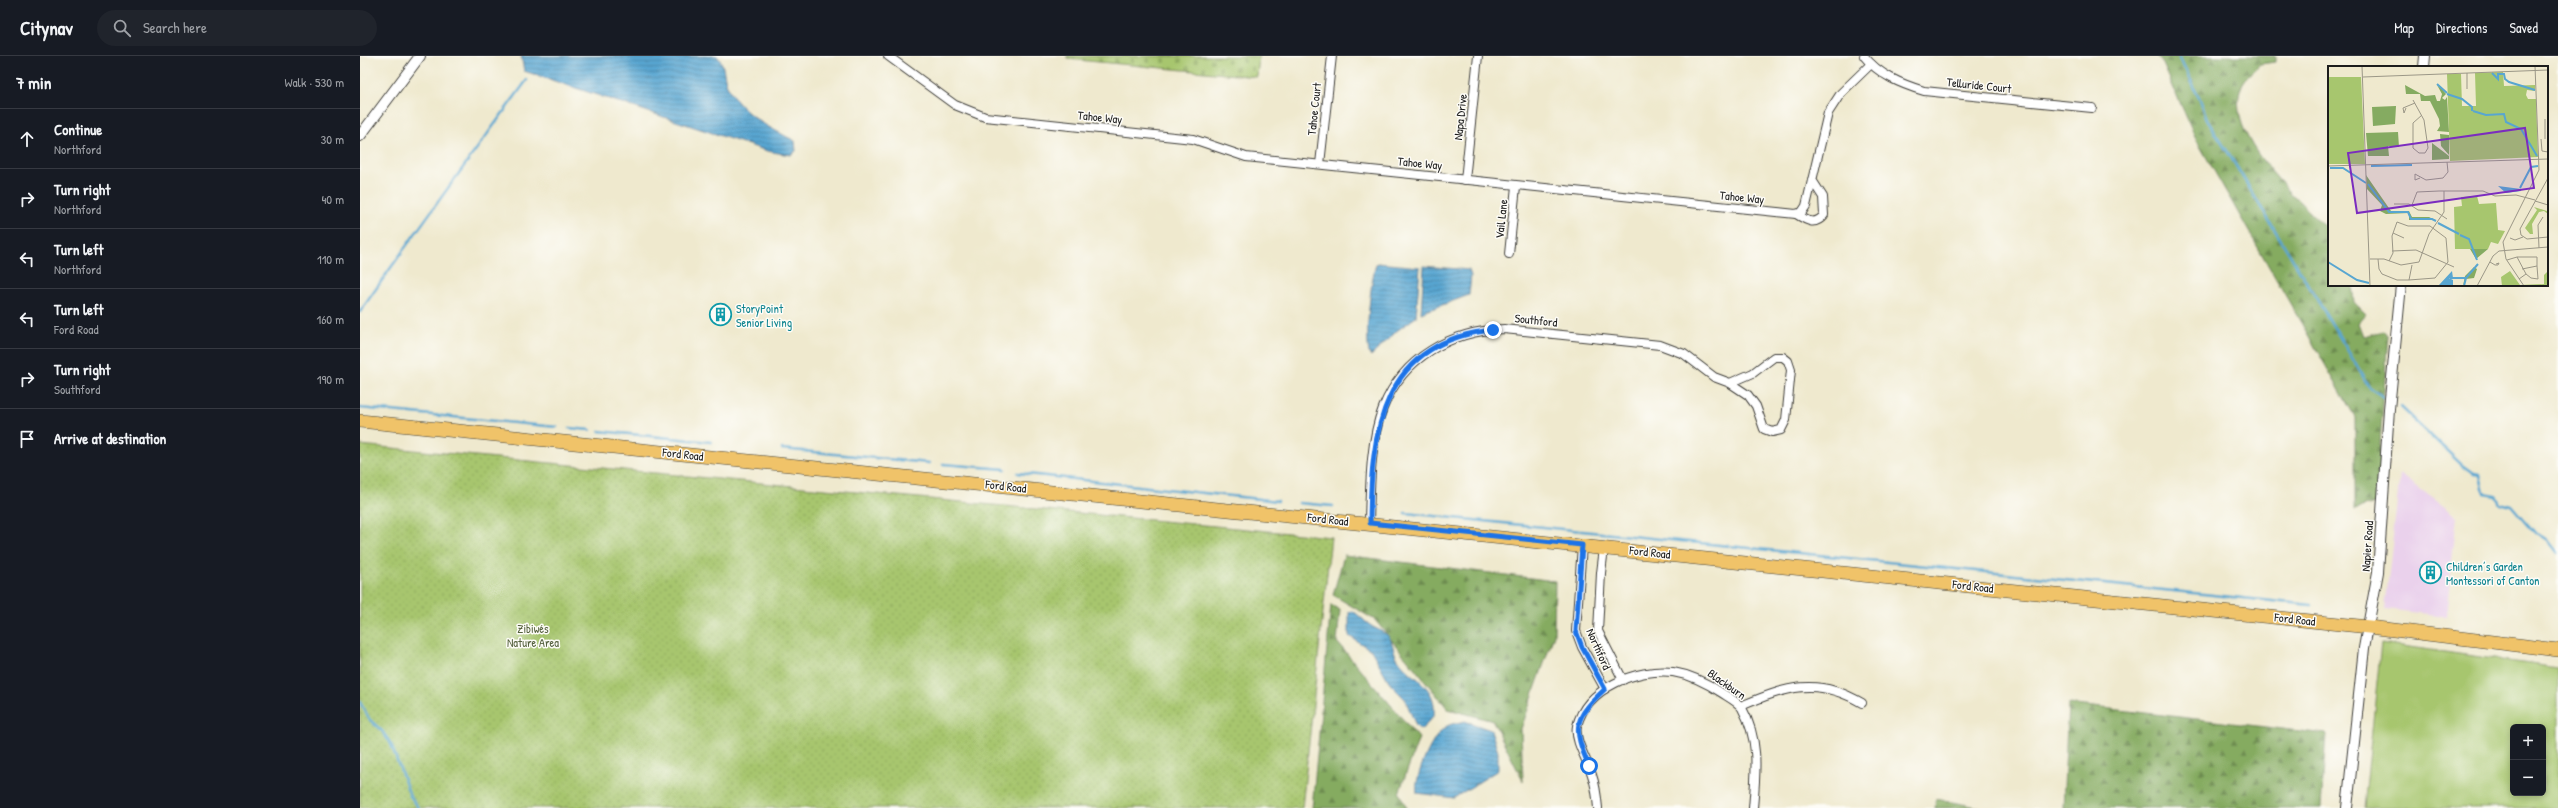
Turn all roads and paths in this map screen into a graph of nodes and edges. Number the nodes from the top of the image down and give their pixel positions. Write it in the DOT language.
graph roads {
  1 [pos="420,56"];
  2 [pos="888,56"];
  3 [pos="1332,56"];
  4 [pos="1478,56"];
  5 [pos="1864,56"];
  6 [pos="2425,56"];
  7 [pos="1871,64"];
  8 [pos="2424,66"];
  9 [pos="2092,108"];
  10 [pos="360,136"];
  11 [pos="1320,164"];
  12 [pos="1465,180"];
  13 [pos="1812,180"];
  14 [pos="1516,186"];
  15 [pos="1796,214"];
  16 [pos="1509,254"];
  17 [pos="2401,286"];
  18 [pos="1730,382"];
  19 [pos="360,421"];
  20 [pos="1370,523"];
  21 [pos="1582,545"];
  22 [pos="1604,548"];
  23 [pos="2369,627"];
  24 [pos="2558,650"];
  25 [pos="1623,680"];
  26 [pos="1605,689"];
  27 [pos="1862,703"];
  28 [pos="1741,706"];
  29 [pos="1598,808"];
  30 [pos="1753,808"];
  31 [pos="2347,808"];
  1 -- 10 [label="street"];
  2 -- 11 [label="street, Tahoe Way"];
  3 -- 11 [label="street, Tahoe Court"];
  4 -- 12 [label="street, Napa Drive"];
  5 -- 7 [label="street, Telluride Court"];
  6 -- 8 [label="street"];
  7 -- 9 [label="street, Telluride Court"];
  7 -- 13 [label="street"];
  11 -- 12 [label="street, Tahoe Way"];
  12 -- 14 [label="street, Tahoe Way"];
  13 -- 15 [label="street"];
  13 -- 15 [label="street"];
  14 -- 15 [label="street, Tahoe Way"];
  14 -- 16 [label="street, Vail Lane"];
  17 -- 23 [label="street, Napier Road"];
  18 -- 18 [label="street, Southford"];
  18 -- 20 [label="street, Southford"];
  19 -- 20 [label="main road, Ford Road"];
  20 -- 21 [label="main road, Ford Road"];
  21 -- 22 [label="main road, Ford Road"];
  21 -- 26 [label="street, Northford"];
  22 -- 23 [label="main road, Ford Road"];
  22 -- 25 [label="street, Northford"];
  23 -- 24 [label="main road, Ford Road"];
  23 -- 31 [label="street, Napier Road"];
  25 -- 26 [label="street, Northford"];
  25 -- 28 [label="street, Blackburn"];
  26 -- 29 [label="street, Northford"];
  27 -- 28 [label="street"];
  28 -- 30 [label="street, Blackburn"];
}
